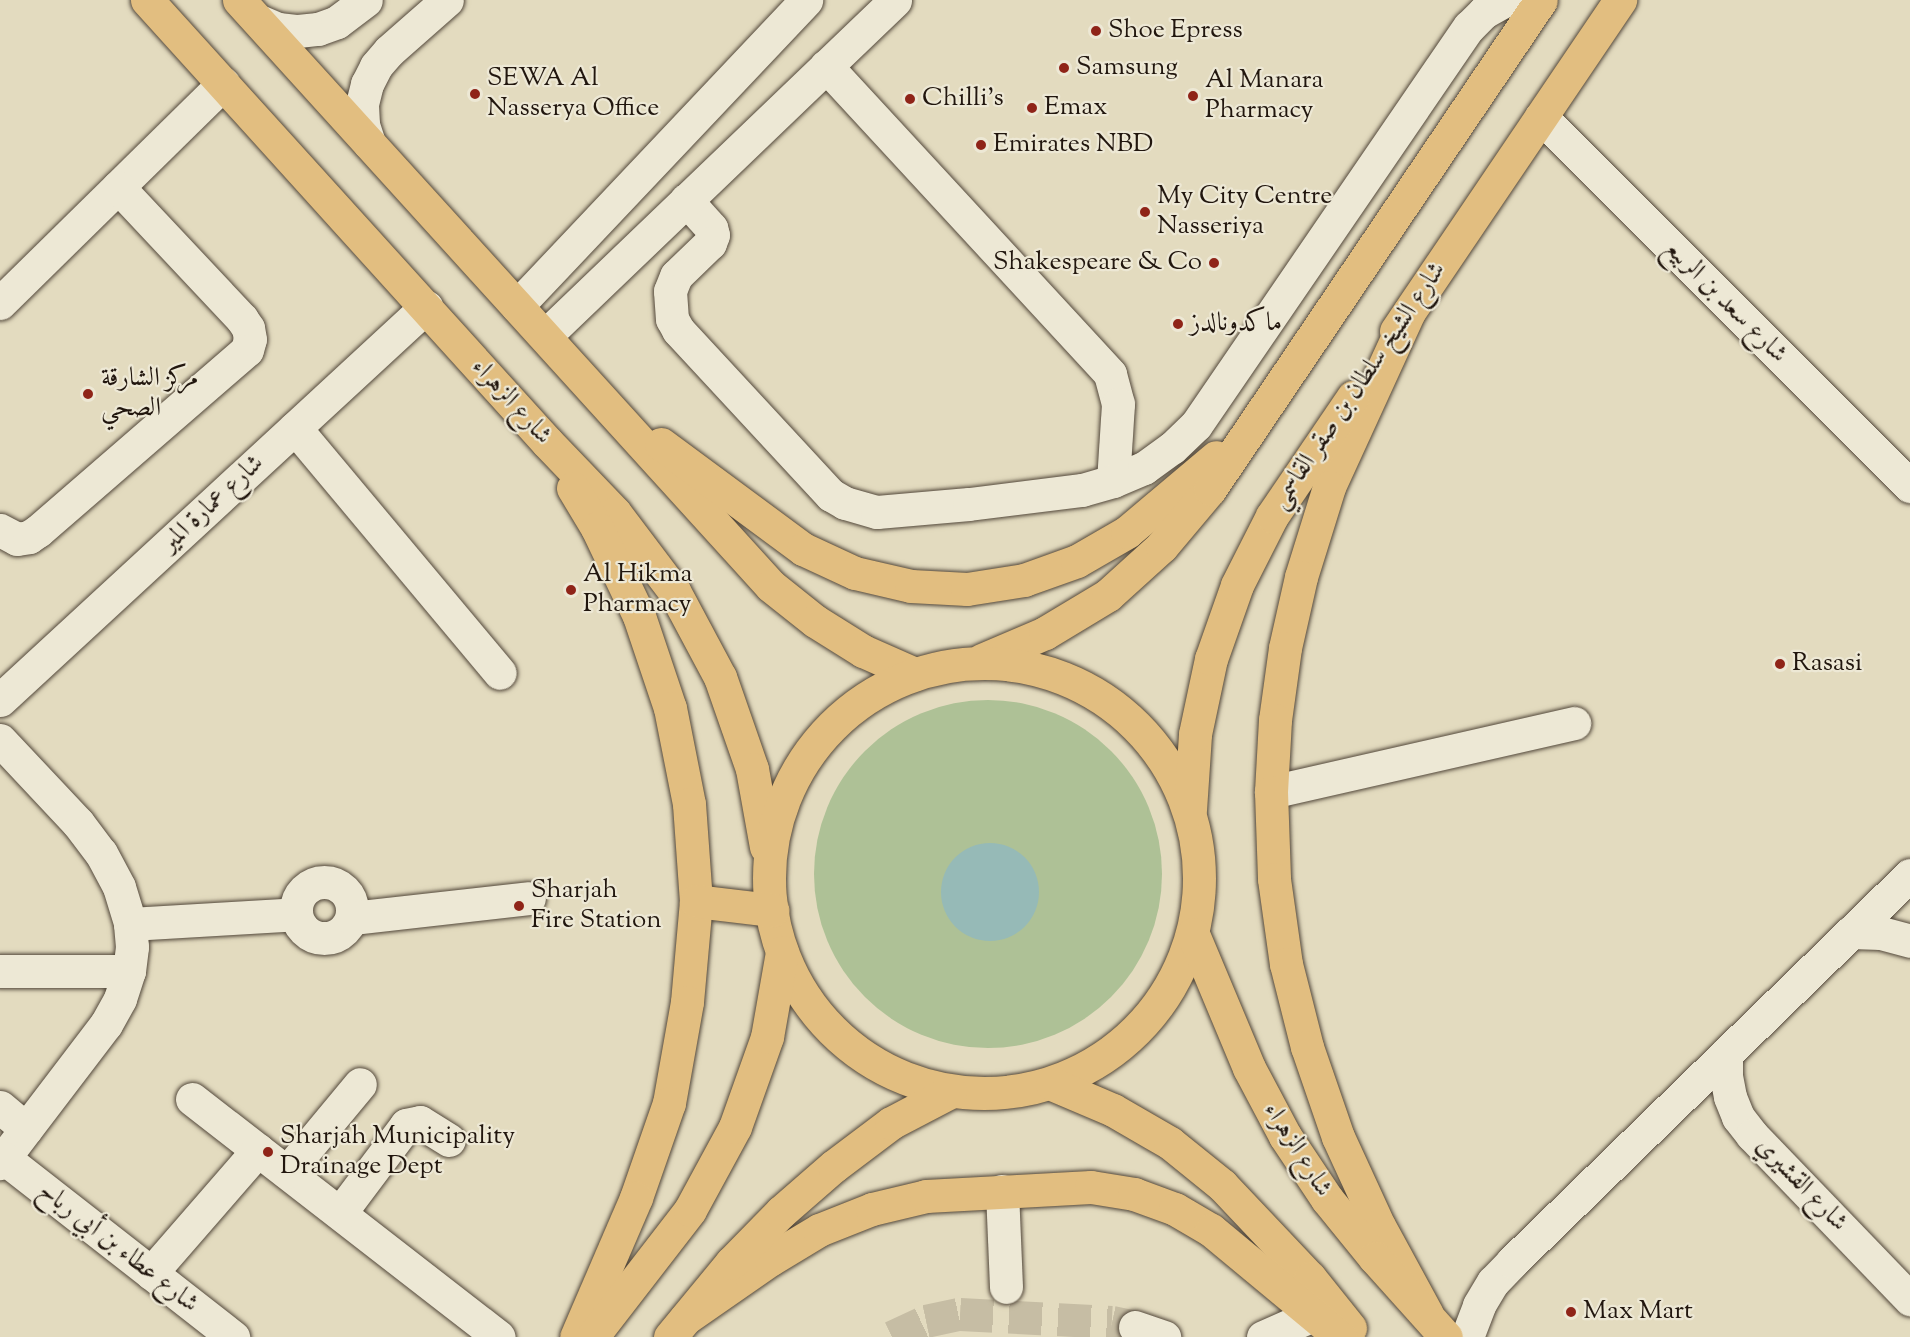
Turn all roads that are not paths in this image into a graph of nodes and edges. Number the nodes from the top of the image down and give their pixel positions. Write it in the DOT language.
graph roads {
  1 [pos="147,0"];
  2 [pos="366,0"];
  3 [pos="447,0"];
  4 [pos="806,0"];
  5 [pos="896,0"];
  6 [pos="1506,0"];
  7 [pos="1541,0"];
  8 [pos="1620,0"];
  9 [pos="249,11"];
  10 [pos="826,66"];
  11 [pos="223,84"];
  12 [pos="1541,117"];
  13 [pos="369,143"];
  14 [pos="118,187"];
  15 [pos="686,200"];
  16 [pos="0,303"];
  17 [pos="518,306"];
  18 [pos="426,307"];
  19 [pos="1409,312"];
  20 [pos="545,336"];
  21 [pos="601,398"];
  22 [pos="1252,427"];
  23 [pos="295,428"];
  24 [pos="547,442"];
  25 [pos="1113,481"];
  26 [pos="1910,486"];
  27 [pos="0,530"];
  28 [pos="976,662"];
  29 [pos="500,673"];
  30 [pos="915,674"];
  31 [pos="0,700"];
  32 [pos="1575,723"];
  33 [pos="0,740"];
  34 [pos="1271,792"];
  35 [pos="1190,812"];
  36 [pos="770,866"];
  37 [pos="1910,875"];
  38 [pos="529,898"];
  39 [pos="696,901"];
  40 [pos="772,910"];
  41 [pos="296,914"];
  42 [pos="351,918"];
  43 [pos="130,924"];
  44 [pos="1851,932"];
  45 [pos="1193,934"];
  46 [pos="1910,941"];
  47 [pos="782,952"];
  48 [pos="0,971"];
  49 [pos="129,971"];
  50 [pos="1726,1054"];
  51 [pos="360,1084"];
  52 [pos="1052,1084"];
  53 [pos="950,1092"];
  54 [pos="192,1099"];
  55 [pos="0,1107"];
  56 [pos="26,1129"];
  57 [pos="449,1140"];
  58 [pos="258,1150"];
  59 [pos="2,1161"];
  60 [pos="287,1172"];
  61 [pos="1002,1191"];
  62 [pos="340,1213"];
  63 [pos="151,1273"];
  64 [pos="1006,1287"];
  65 [pos="1910,1299"];
  66 [pos="1313,1316"];
  67 [pos="1437,1325"];
  68 [pos="678,1327"];
  69 [pos="233,1337"];
  70 [pos="499,1337"];
  71 [pos="576,1337"];
  72 [pos="592,1337"];
  73 [pos="1263,1337"];
  74 [pos="1340,1337"];
  75 [pos="1357,1337"];
  76 [pos="1467,1337"];
  1 -- 11 [label="main road, شارع الزهراء"];
  2 -- 9 [label="street"];
  3 -- 13 [label="street"];
  4 -- 17 [label="street"];
  5 -- 10 [label="street"];
  6 -- 25 [label="street"];
  7 -- 22 [label="main road"];
  8 -- 12 [label="main road, شارع الشيخ سلطان بن صقر القاسمي"];
  9 -- 13 [label="main road"];
  10 -- 15 [label="street"];
  10 -- 25 [label="street"];
  11 -- 14 [label="street"];
  11 -- 18 [label="main road, شارع الزهراء"];
  12 -- 19 [label="main road, شارع الشيخ سلطان بن صقر القاسمي"];
  12 -- 26 [label="street, شارع سعد بن الربيع"];
  13 -- 17 [label="main road"];
  14 -- 16 [label="street"];
  14 -- 27 [label="street"];
  15 -- 20 [label="street"];
  15 -- 25 [label="street"];
  17 -- 20 [label="main road"];
  18 -- 23 [label="street, شارع عمارة المير"];
  18 -- 24 [label="main road, شارع الزهراء"];
  19 -- 34 [label="main road"];
  19 -- 35 [label="main road, شارع الشيخ سلطان بن صقر القاسمي"];
  20 -- 21 [label="main road"];
  21 -- 22 [label="main road"];
  21 -- 30 [label="main road"];
  22 -- 28 [label="main road"];
  23 -- 29 [label="street"];
  23 -- 31 [label="street, شارع عمارة المير"];
  24 -- 36 [label="main road, شارع الزهراء"];
  24 -- 39 [label="main road"];
  28 -- 30 [label="main road"];
  28 -- 35 [label="main road"];
  30 -- 36 [label="main road"];
  32 -- 34 [label="street"];
  33 -- 43 [label="street"];
  34 -- 67 [label="main road"];
  35 -- 45 [label="main road"];
  36 -- 40 [label="main road"];
  37 -- 44 [label="street"];
  38 -- 42 [label="street"];
  39 -- 40 [label="main road"];
  39 -- 71 [label="main road"];
  40 -- 47 [label="main road"];
  41 -- 42 [label="street"];
  41 -- 42 [label="street"];
  41 -- 43 [label="street"];
  43 -- 49 [label="street"];
  44 -- 46 [label="street"];
  44 -- 50 [label="street"];
  45 -- 52 [label="main road"];
  45 -- 67 [label="main road, شارع الزهراء"];
  47 -- 53 [label="main road"];
  47 -- 72 [label="main road"];
  48 -- 49 [label="street"];
  49 -- 56 [label="street"];
  50 -- 65 [label="street, شارع القشيري"];
  50 -- 76 [label="street"];
  51 -- 60 [label="street"];
  52 -- 53 [label="main road"];
  52 -- 75 [label="main road"];
  53 -- 68 [label="main road"];
  54 -- 58 [label="street"];
  55 -- 56 [label="street"];
  56 -- 59 [label="street"];
  57 -- 62 [label="street"];
  58 -- 60 [label="street"];
  58 -- 63 [label="street"];
  59 -- 63 [label="street, شارع عطاء بن أبي رباح"];
  60 -- 62 [label="street"];
  61 -- 64 [label="street"];
  61 -- 66 [label="main road"];
  61 -- 68 [label="main road"];
  62 -- 70 [label="street"];
  63 -- 69 [label="street, شارع عطاء بن أبي رباح"];
  66 -- 73 [label="street"];
  66 -- 74 [label="main road"];
}
